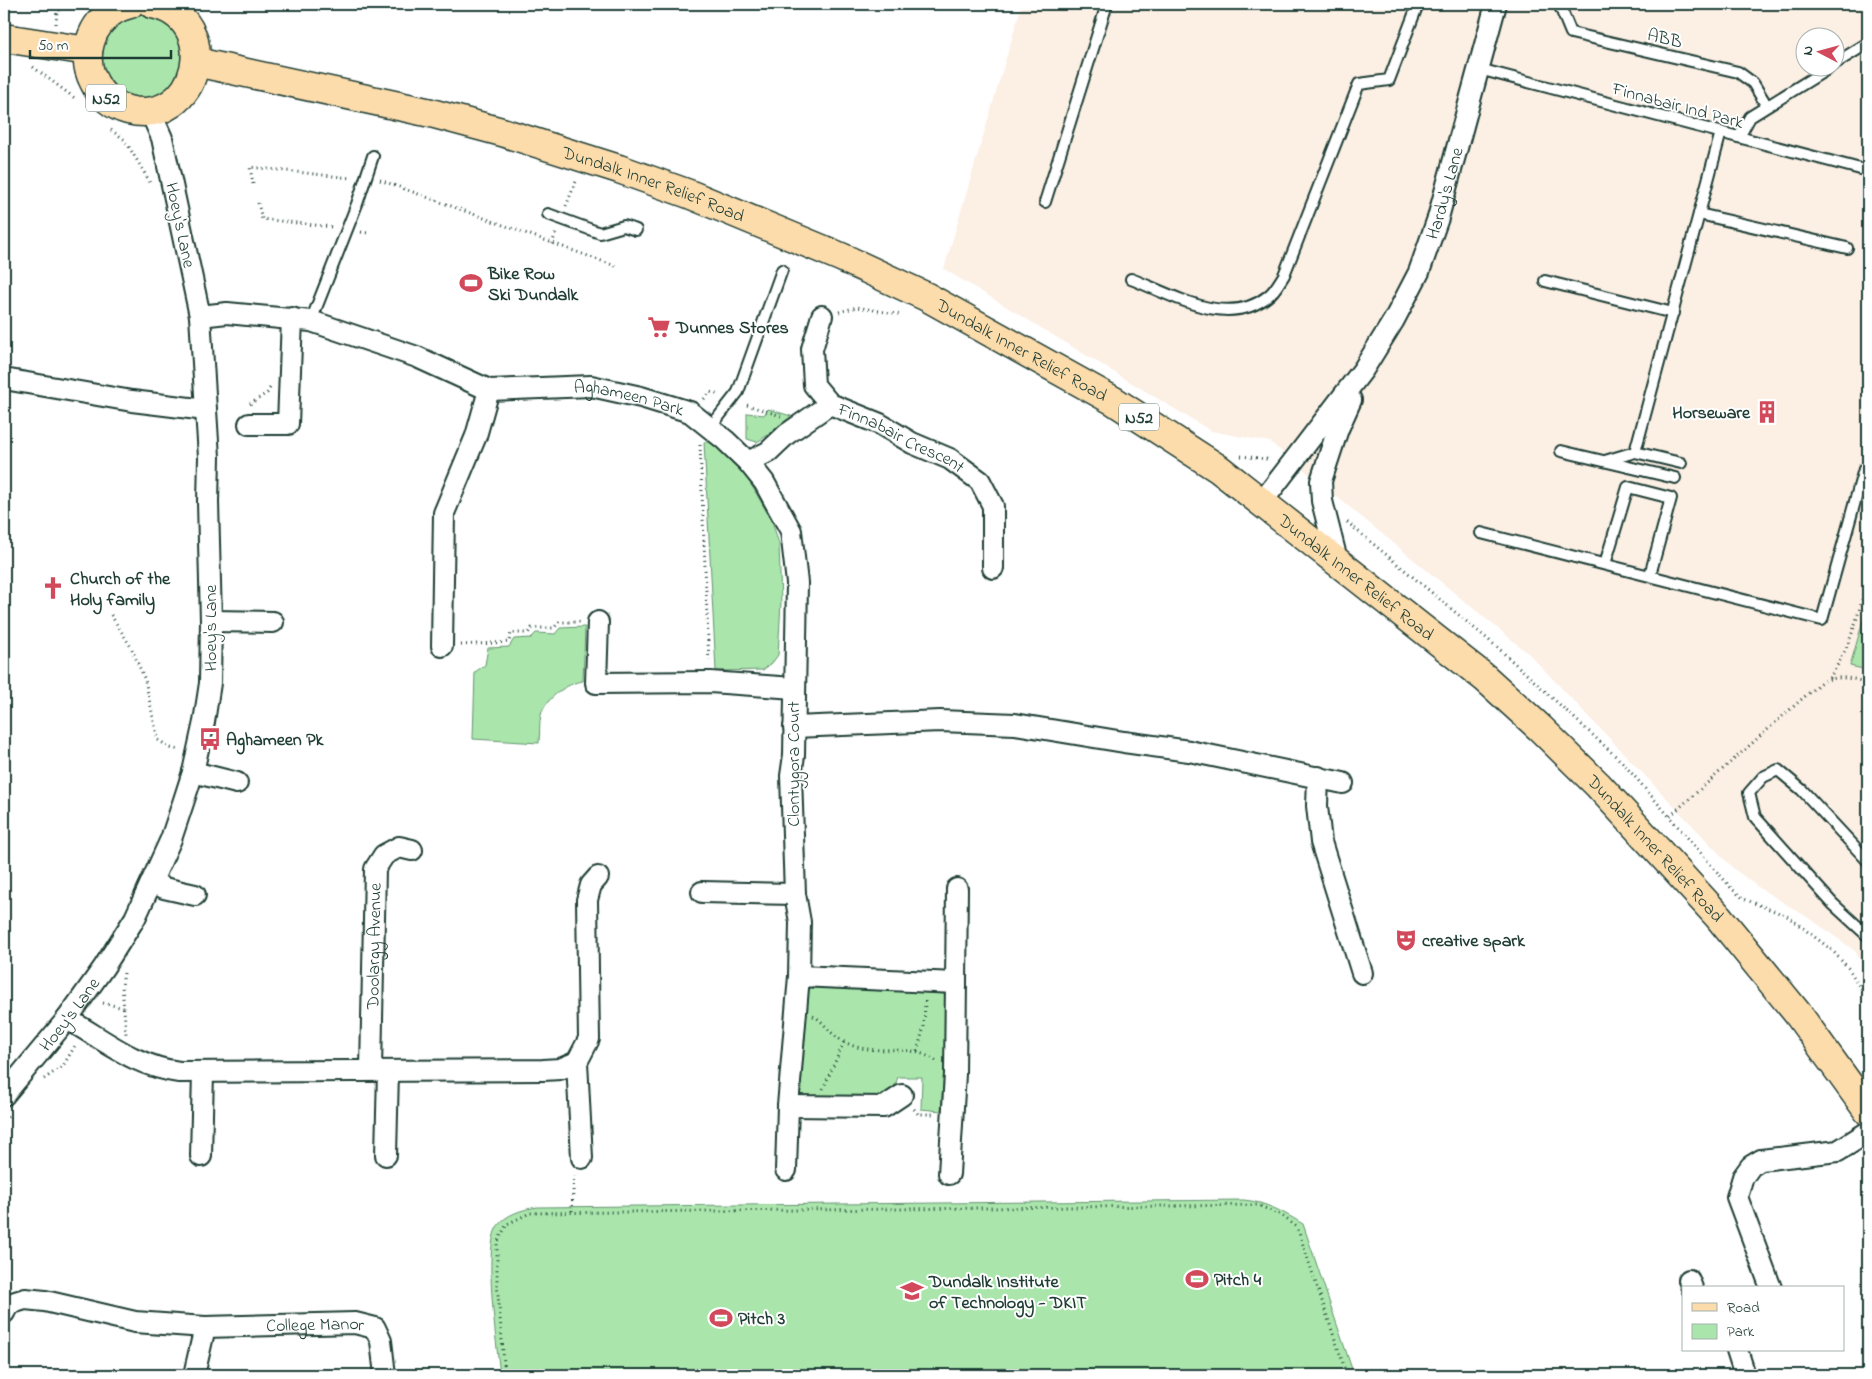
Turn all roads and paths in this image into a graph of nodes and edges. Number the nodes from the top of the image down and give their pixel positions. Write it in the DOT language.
graph roads {
  1 [pos="130,4"];
  2 [pos="152,4"];
  3 [pos="1108,4"];
  4 [pos="1418,4"];
  5 [pos="1496,4"];
  6 [pos="1559,4"];
  7 [pos="4,38"];
  8 [pos="1868,43"];
  9 [pos="88,51"];
  10 [pos="1844,58"];
  11 [pos="196,62"];
  12 [pos="25,65"];
  13 [pos="1479,69"];
  14 [pos="1813,78"];
  15 [pos="77,100"];
  16 [pos="1767,106"];
  17 [pos="150,111"];
  18 [pos="104,124"];
  19 [pos="1722,132"];
  20 [pos="1739,137"];
  21 [pos="373,156"];
  22 [pos="1868,171"];
  23 [pos="365,180"];
  24 [pos="254,184"];
  25 [pos="152,185"];
  26 [pos="1045,202"];
  27 [pos="258,203"];
  28 [pos="548,214"];
  29 [pos="1699,214"];
  30 [pos="347,229"];
  31 [pos="636,230"];
  32 [pos="368,233"];
  33 [pos="1847,248"];
  34 [pos="618,267"];
  35 [pos="782,270"];
  36 [pos="1131,279"];
  37 [pos="1545,282"];
  38 [pos="1673,313"];
  39 [pos="902,315"];
  40 [pos="200,316"];
  41 [pos="822,316"];
  42 [pos="302,320"];
  43 [pos="1363,370"];
  44 [pos="4,379"];
  45 [pos="271,385"];
  46 [pos="489,390"];
  47 [pos="830,404"];
  48 [pos="206,410"];
  49 [pos="246,416"];
  50 [pos="704,424"];
  51 [pos="1562,451"];
  52 [pos="1635,452"];
  53 [pos="1604,461"];
  54 [pos="748,462"];
  55 [pos="1681,463"];
  56 [pos="1864,469"];
  57 [pos="1675,478"];
  58 [pos="1262,502"];
  59 [pos="1481,533"];
  60 [pos="1337,560"];
  61 [pos="1605,564"];
  62 [pos="993,568"];
  63 [pos="1650,575"];
  64 [pos="1868,576"];
  65 [pos="111,615"];
  66 [pos="211,621"];
  67 [pos="273,622"];
  68 [pos="598,622"];
  69 [pos="442,646"];
  70 [pos="1829,678"];
  71 [pos="710,682"];
  72 [pos="1868,684"];
  73 [pos="794,688"];
  74 [pos="794,727"];
  75 [pos="195,763"];
  76 [pos="1318,778"];
  77 [pos="237,783"];
  78 [pos="1343,783"];
  79 [pos="1670,816"];
  80 [pos="412,850"];
  81 [pos="1868,860"];
  82 [pos="598,877"];
  83 [pos="153,882"];
  84 [pos="957,889"];
  85 [pos="702,892"];
  86 [pos="194,894"];
  87 [pos="795,894"];
  88 [pos="1868,936"];
  89 [pos="124,972"];
  90 [pos="1362,973"];
  91 [pos="799,976"];
  92 [pos="924,982"];
  93 [pos="956,983"];
  94 [pos="103,1002"];
  95 [pos="124,1008"];
  96 [pos="796,1011"];
  97 [pos="67,1018"];
  98 [pos="844,1042"];
  99 [pos="917,1051"];
  100 [pos="130,1058"];
  101 [pos="577,1062"];
  102 [pos="380,1070"];
  103 [pos="203,1072"];
  104 [pos="955,1074"];
  105 [pos="902,1094"];
  106 [pos="4,1095"];
  107 [pos="788,1106"];
  108 [pos="820,1106"];
  109 [pos="1868,1111"];
  110 [pos="953,1114"];
  111 [pos="1868,1132"];
  112 [pos="386,1155"];
  113 [pos="201,1156"];
  114 [pos="582,1158"];
  115 [pos="786,1170"];
  116 [pos="949,1174"];
  117 [pos="572,1211"];
  118 [pos="1770,1286"];
  119 [pos="4,1313"];
  120 [pos="205,1327"];
  121 [pos="1738,1352"];
  122 [pos="194,1375"];
  123 [pos="385,1375"];
  124 [pos="505,1375"];
  125 [pos="1347,1375"];
  126 [pos="1745,1375"];
  1 -- 9 [label="main road, N52"];
  2 -- 11 [label="main road, N52"];
  3 -- 26 [label="lane"];
  4 -- 36 [label="lane"];
  5 -- 13 [label="street, Hardy's Lane"];
  6 -- 16 [label="lane, ABB"];
  7 -- 9 [label="main road"];
  8 -- 10 [label="lane"];
  9 -- 17 [label="main road, N52"];
  11 -- 17 [label="main road, N52"];
  11 -- 58 [label="main road, Dundalk Inner Relief Road / N52"];
  12 -- 15 [label="path"];
  13 -- 19 [label="lane, Finnabair Ind Park"];
  13 -- 43 [label="street, Hardy's Lane"];
  14 -- 16 [label="lane"];
  16 -- 20 [label="lane"];
  17 -- 40 [label="street, Hoey's Lane"];
  18 -- 25 [label="path"];
  19 -- 20 [label="lane, Finnabair Ind Park"];
  19 -- 29 [label="lane"];
  20 -- 22 [label="lane, Finnabair Ind Park"];
  21 -- 23 [label="lane"];
  23 -- 24 [label="path"];
  23 -- 30 [label="lane"];
  23 -- 34 [label="path"];
  27 -- 30 [label="path"];
  28 -- 31 [label="lane"];
  29 -- 33 [label="lane"];
  29 -- 38 [label="lane"];
  30 -- 32 [label="path"];
  30 -- 42 [label="lane"];
  35 -- 50 [label="lane"];
  37 -- 38 [label="lane"];
  38 -- 52 [label="lane"];
  39 -- 41 [label="path"];
  40 -- 42 [label="street, Aghameen Park"];
  40 -- 48 [label="street, Hoey's Lane"];
  41 -- 47 [label="street"];
  42 -- 46 [label="street, Aghameen Park"];
  42 -- 49 [label="street"];
  43 -- 58 [label="street, Hardy's Lane"];
  43 -- 60 [label="street, Hardy's Lane"];
  44 -- 48 [label="street"];
  45 -- 49 [label="path"];
  46 -- 50 [label="street, Aghameen Park"];
  46 -- 69 [label="street"];
  47 -- 54 [label="street, Finnabair Crescent"];
  47 -- 62 [label="street, Finnabair Crescent"];
  48 -- 66 [label="street, Hoey's Lane"];
  50 -- 54 [label="street, Aghameen Park"];
  50 -- 71 [label="path"];
  51 -- 53 [label="lane"];
  52 -- 53 [label="lane"];
  52 -- 55 [label="lane"];
  53 -- 57 [label="lane"];
  54 -- 73 [label="street, Aghameen Park"];
  56 -- 63 [label="lane"];
  58 -- 60 [label="main road, Dundalk Inner Relief Road / N52"];
  59 -- 61 [label="lane"];
  60 -- 109 [label="main road, Dundalk Inner Relief Road / N52"];
  61 -- 63 [label="lane"];
  61 -- 63 [label="lane"];
  64 -- 70 [label="path"];
  65 -- 75 [label="path"];
  66 -- 67 [label="street"];
  66 -- 75 [label="street, Hoey's Lane"];
  68 -- 69 [label="path"];
  68 -- 71 [label="street"];
  70 -- 72 [label="path"];
  70 -- 79 [label="path"];
  71 -- 73 [label="street, Clontygora Court"];
  73 -- 74 [label="street, Clontygora Court"];
  74 -- 76 [label="street"];
  74 -- 87 [label="street, Clontygora Court"];
  75 -- 77 [label="street"];
  75 -- 83 [label="street, Hoey's Lane"];
  76 -- 78 [label="street"];
  76 -- 90 [label="street"];
  80 -- 102 [label="street, Doolargy Avenue"];
  81 -- 88 [label="lane"];
  82 -- 101 [label="street"];
  83 -- 86 [label="street"];
  83 -- 97 [label="street, Hoey's Lane"];
  84 -- 93 [label="street"];
  85 -- 87 [label="street"];
  87 -- 91 [label="street, Clontygora Court"];
  89 -- 95 [label="path"];
  91 -- 92 [label="street"];
  91 -- 96 [label="street, Clontygora Court"];
  92 -- 93 [label="street"];
  92 -- 99 [label="path"];
  93 -- 104 [label="street"];
  94 -- 95 [label="path"];
  95 -- 100 [label="path"];
  96 -- 98 [label="path"];
  96 -- 107 [label="street, Clontygora Court"];
  97 -- 100 [label="street"];
  97 -- 106 [label="street, Hoey's Lane"];
  98 -- 99 [label="path"];
  98 -- 108 [label="path"];
  99 -- 104 [label="path"];
  100 -- 103 [label="street"];
  101 -- 102 [label="street"];
  101 -- 114 [label="street"];
  102 -- 103 [label="street"];
  102 -- 112 [label="street, Doolargy Avenue"];
  103 -- 113 [label="street"];
  104 -- 110 [label="street"];
  105 -- 108 [label="street"];
  105 -- 110 [label="path"];
  107 -- 108 [label="street"];
  107 -- 115 [label="street, Clontygora Court"];
  110 -- 116 [label="street"];
  111 -- 118 [label="street"];
  114 -- 117 [label="path"];
  117 -- 124 [label="path"];
  117 -- 125 [label="path"];
  119 -- 120 [label="street, College Manor"];
  120 -- 122 [label="street"];
  120 -- 123 [label="street, College Manor"];
  121 -- 126 [label="street"];
}
